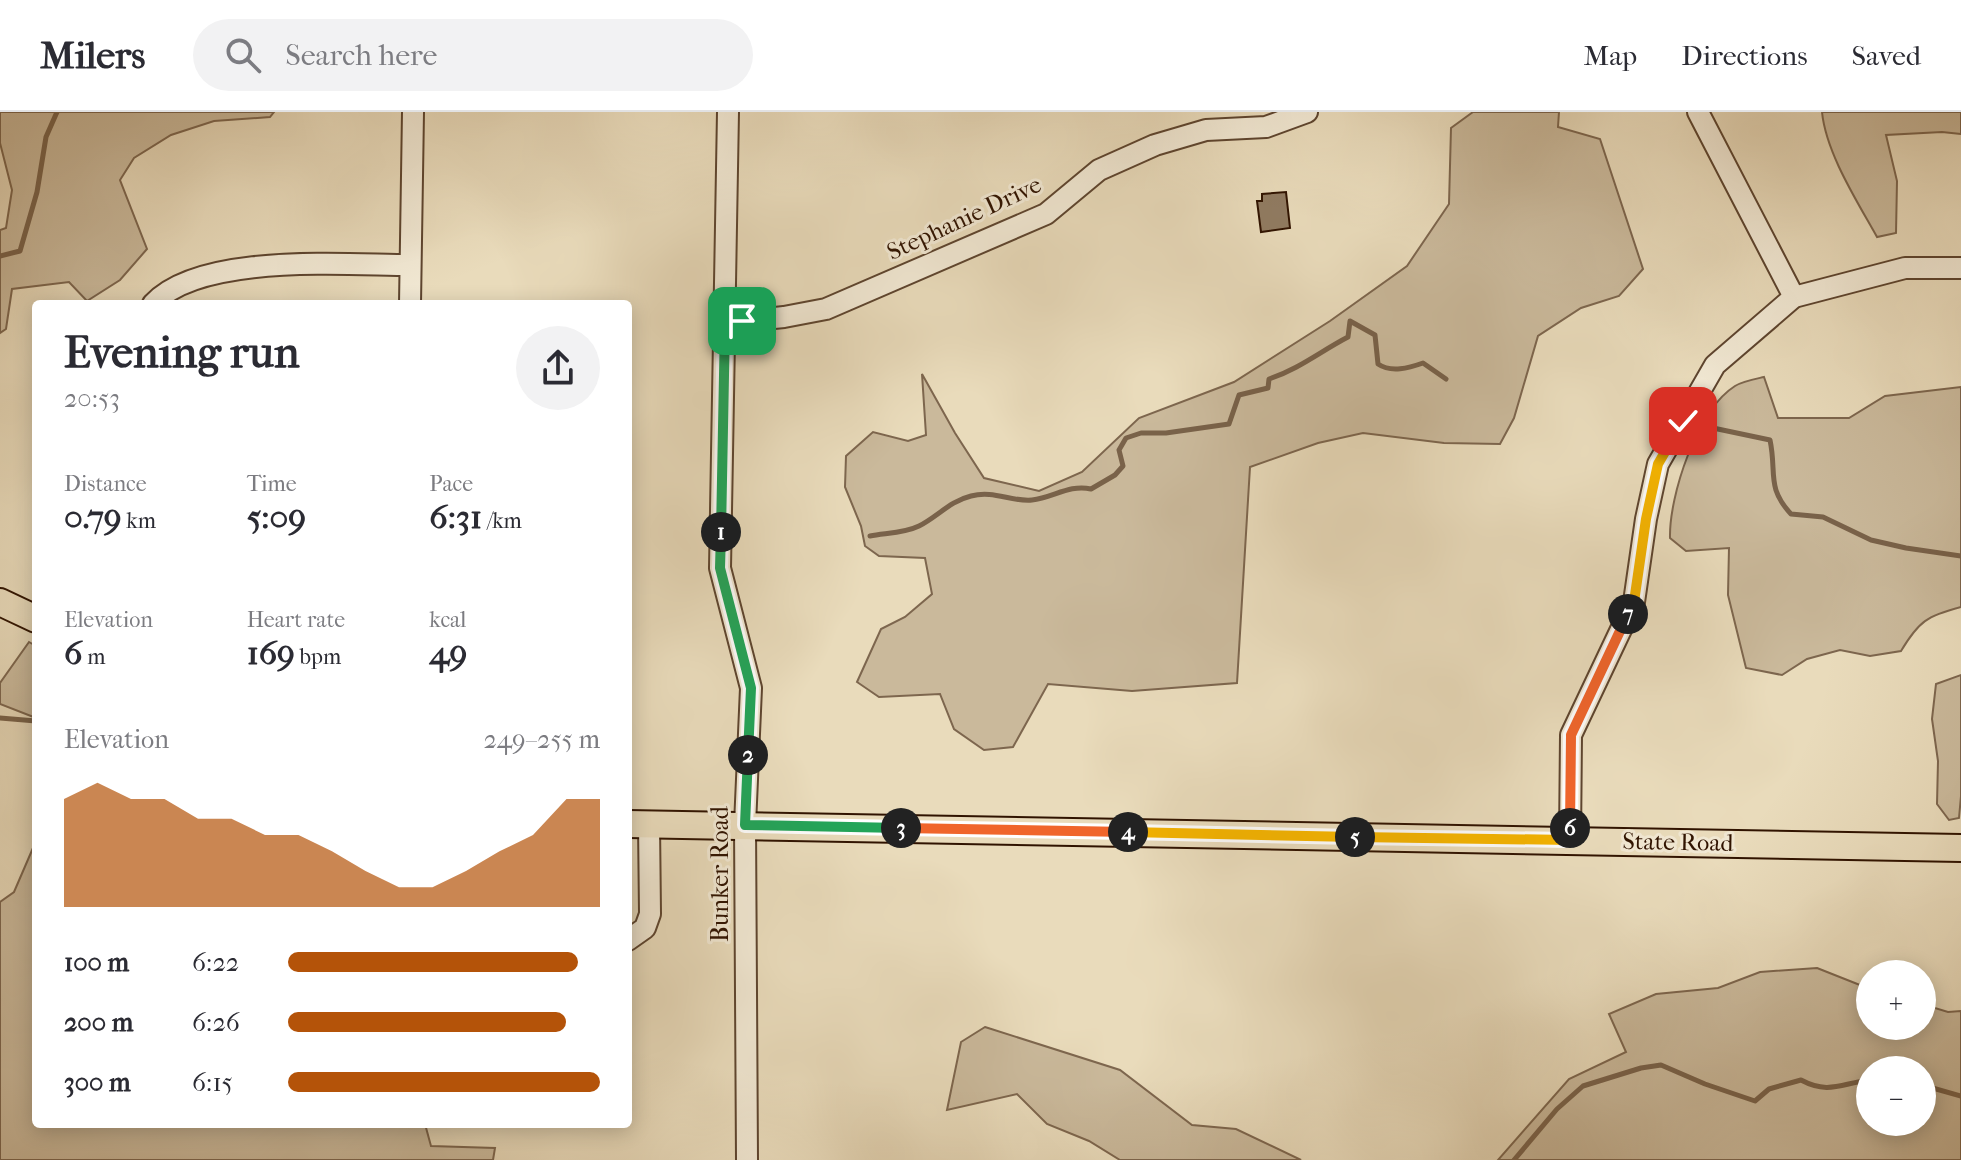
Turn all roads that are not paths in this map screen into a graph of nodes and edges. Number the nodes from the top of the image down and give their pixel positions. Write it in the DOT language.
graph roads {
  1 [pos="413,112"];
  2 [pos="728,112"];
  3 [pos="1307,112"];
  4 [pos="1698,112"];
  5 [pos="1961,268"];
  6 [pos="410,272"];
  7 [pos="1794,297"];
  8 [pos="157,300"];
  9 [pos="179,300"];
  10 [pos="410,300"];
  11 [pos="725,323"];
  12 [pos="0,602"];
  13 [pos="32,617"];
  14 [pos="638,824"];
  15 [pos="745,825"];
  16 [pos="1570,840"];
  17 [pos="1961,848"];
  18 [pos="632,937"];
  19 [pos="747,1160"];
  1 -- 6 [label="street"];
  2 -- 11 [label="street, Bunker Road"];
  3 -- 11 [label="street, Stephanie Drive"];
  4 -- 7 [label="street"];
  5 -- 7 [label="street"];
  6 -- 8 [label="street"];
  6 -- 9 [label="street"];
  6 -- 10 [label="street"];
  7 -- 16 [label="street"];
  11 -- 15 [label="street, Bunker Road"];
  12 -- 13 [label="main road"];
  14 -- 15 [label="main road, State Road"];
  14 -- 18 [label="street"];
  15 -- 16 [label="main road, State Road"];
  15 -- 19 [label="street, Bunker Road"];
  16 -- 17 [label="main road, State Road"];
}
